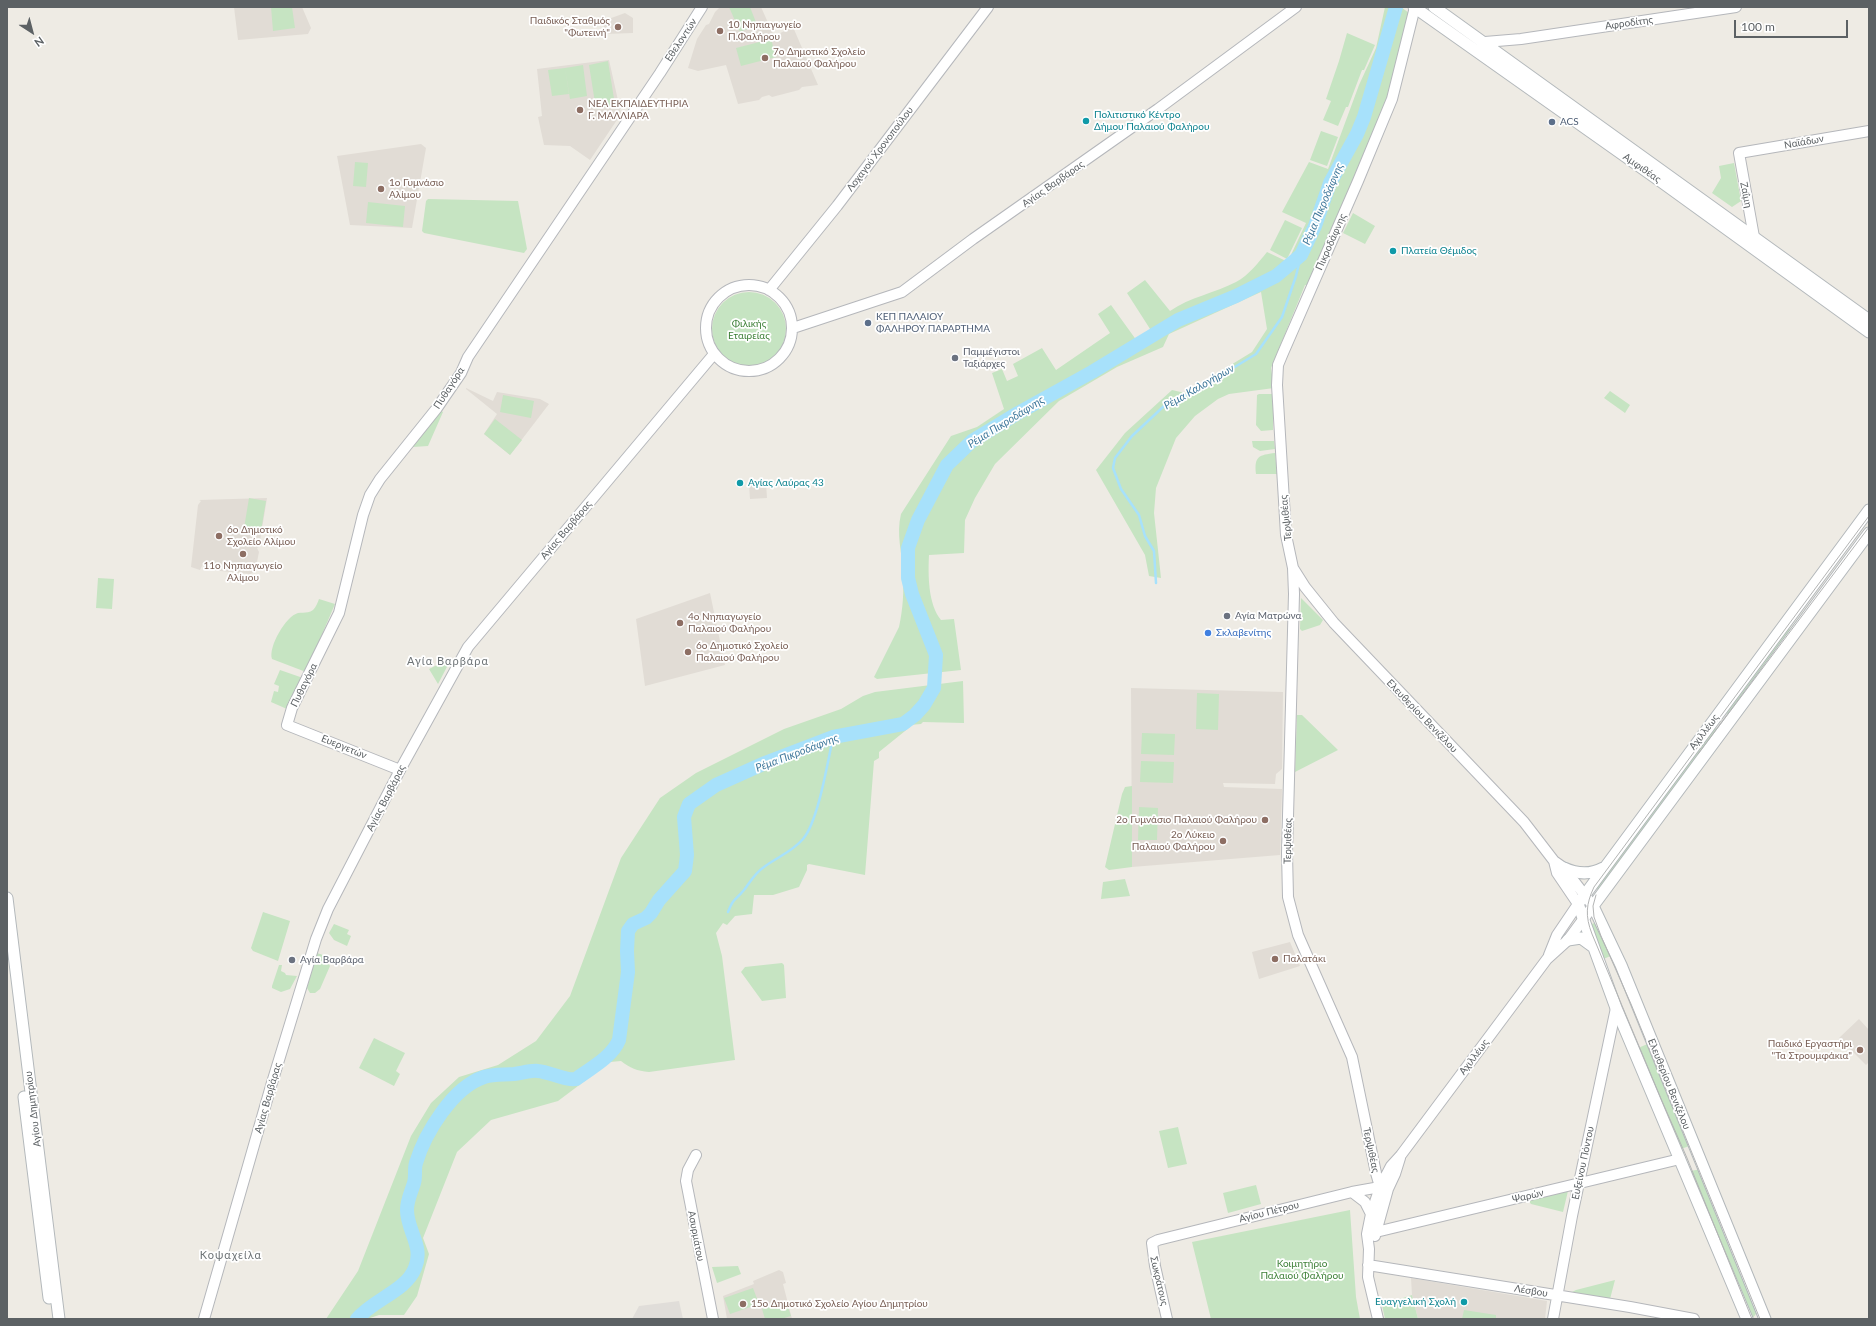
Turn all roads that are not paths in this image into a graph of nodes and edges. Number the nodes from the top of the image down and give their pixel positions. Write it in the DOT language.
graph roads {
  1 [pos="702,7"];
  2 [pos="988,7"];
  3 [pos="1296,7"];
  4 [pos="1414,7"];
  5 [pos="1434,7"];
  6 [pos="1736,7"];
  7 [pos="1521,39"];
  8 [pos="1485,42"];
  9 [pos="1495,57"];
  10 [pos="660,73"];
  11 [pos="1869,131"];
  12 [pos="1738,153"];
  13 [pos="1751,241"];
  14 [pos="770,290"];
  15 [pos="1869,320"];
  16 [pos="793,328"];
  17 [pos="1869,332"];
  18 [pos="714,354"];
  19 [pos="1282,480"];
  20 [pos="1869,510"];
  21 [pos="1869,533"];
  22 [pos="1293,568"];
  23 [pos="287,725"];
  24 [pos="400,770"];
  25 [pos="1554,861"];
  26 [pos="1564,868"];
  27 [pos="1603,868"];
  28 [pos="1584,894"];
  29 [pos="7,898"];
  30 [pos="1578,904"];
  31 [pos="1593,906"];
  32 [pos="1583,920"];
  33 [pos="1568,940"];
  34 [pos="1592,946"];
  35 [pos="7,951"];
  36 [pos="1547,959"];
  37 [pos="1616,1008"];
  38 [pos="696,1155"];
  39 [pos="1680,1159"];
  40 [pos="1579,1184"];
  41 [pos="1384,1188"];
  42 [pos="1352,1192"];
  43 [pos="1370,1214"];
  44 [pos="1376,1232"];
  45 [pos="1152,1243"];
  46 [pos="1369,1249"];
  47 [pos="1368,1265"];
  48 [pos="1557,1295"];
  49 [pos="51,1319"];
  50 [pos="59,1319"];
  51 [pos="204,1319"];
  52 [pos="713,1319"];
  53 [pos="1167,1319"];
  54 [pos="1378,1319"];
  55 [pos="1553,1319"];
  56 [pos="1694,1319"];
  57 [pos="1747,1319"];
  58 [pos="1765,1319"];
  1 -- 10 [label="street, Εθελοντών"];
  2 -- 14 [label="street, Λοχαγού Χρονοπούλου"];
  3 -- 16 [label="street, Αγίας Βαρβάρας"];
  4 -- 9 [label="main road, Αμφιθέας"];
  4 -- 19 [label="street, Πικροδάφνης"];
  5 -- 8 [label="main road, Αμφιθέας"];
  6 -- 7 [label="street, Αφροδίτης"];
  7 -- 8 [label="street, Αφροδίτης"];
  7 -- 9 [label="street, Αφροδίτης"];
  8 -- 9 [label="main road, Αμφιθέας"];
  9 -- 13 [label="main road, Αμφιθέας"];
  10 -- 23 [label="street, Πυθαγόρα"];
  11 -- 12 [label="street, Ναϊάδων"];
  12 -- 13 [label="street, Ζαΐμη"];
  13 -- 15 [label="main road, Αμφιθέας"];
  13 -- 17 [label="main road, Αμφιθέας"];
  14 -- 16 [label="street"];
  14 -- 18 [label="street"];
  16 -- 18 [label="street"];
  18 -- 24 [label="street, Αγίας Βαρβάρας"];
  19 -- 22 [label="street, Τερψιθέας"];
  20 -- 27 [label="main road, Αχιλλέως"];
  21 -- 31 [label="main road, Αχιλλέως"];
  22 -- 25 [label="street, Ελευθερίου Βενιζέλου"];
  22 -- 41 [label="street, Τερψιθέας"];
  23 -- 24 [label="street, Ευεργετών"];
  24 -- 51 [label="street, Αγίας Βαρβάρας"];
  25 -- 26 [label="street, Ελευθερίου Βενιζέλου"];
  25 -- 30 [label="street, Ελευθερίου Βενιζέλου"];
  26 -- 27 [label="main road"];
  26 -- 28 [label="street, Ελευθερίου Βενιζέλου"];
  27 -- 28 [label="main road, Αχιλλέως"];
  28 -- 30 [label="main road, Αχιλλέως"];
  28 -- 31 [label="street, Ελευθερίου Βενιζέλου"];
  29 -- 50 [label="main road, Αγίου Δημητρίου"];
  30 -- 32 [label="main road, Ελευθερίου Βενιζέλου"];
  30 -- 36 [label="street, Αχιλλέως"];
  31 -- 32 [label="street, Αχιλλέως"];
  31 -- 58 [label="main road, Ελευθερίου Βενιζέλου"];
  32 -- 33 [label="street, Αχιλλέως"];
  32 -- 34 [label="main road, Ελευθερίου Βενιζέλου"];
  33 -- 34 [label="main road"];
  33 -- 36 [label="street, Αχιλλέως"];
  34 -- 37 [label="main road, Ελευθερίου Βενιζέλου"];
  35 -- 49 [label="main road, Αγίου Δημητρίου"];
  36 -- 41 [label="street, Αχιλλέως"];
  37 -- 39 [label="main road, Ελευθερίου Βενιζέλου"];
  37 -- 40 [label="street, Ευξείνου Πόντου"];
  38 -- 52 [label="street, Ασυρμάτου"];
  39 -- 40 [label="street, Ψαρών"];
  39 -- 57 [label="main road, Ελευθερίου Βενιζέλου"];
  40 -- 44 [label="street, Ψαρών"];
  40 -- 48 [label="street, Ευξείνου Πόντου"];
  41 -- 42 [label="street, Αγίου Πέτρου"];
  41 -- 43 [label="street"];
  41 -- 44 [label="street"];
  42 -- 43 [label="street"];
  42 -- 45 [label="street, Αγίου Πέτρου"];
  43 -- 46 [label="street"];
  44 -- 46 [label="street"];
  45 -- 53 [label="street, Σωκράτους"];
  46 -- 47 [label="street"];
  47 -- 48 [label="street, Λέσβου"];
  47 -- 54 [label="street"];
  48 -- 55 [label="street, Ευξείνου Πόντου"];
  48 -- 56 [label="street, Λέσβου"];
}
